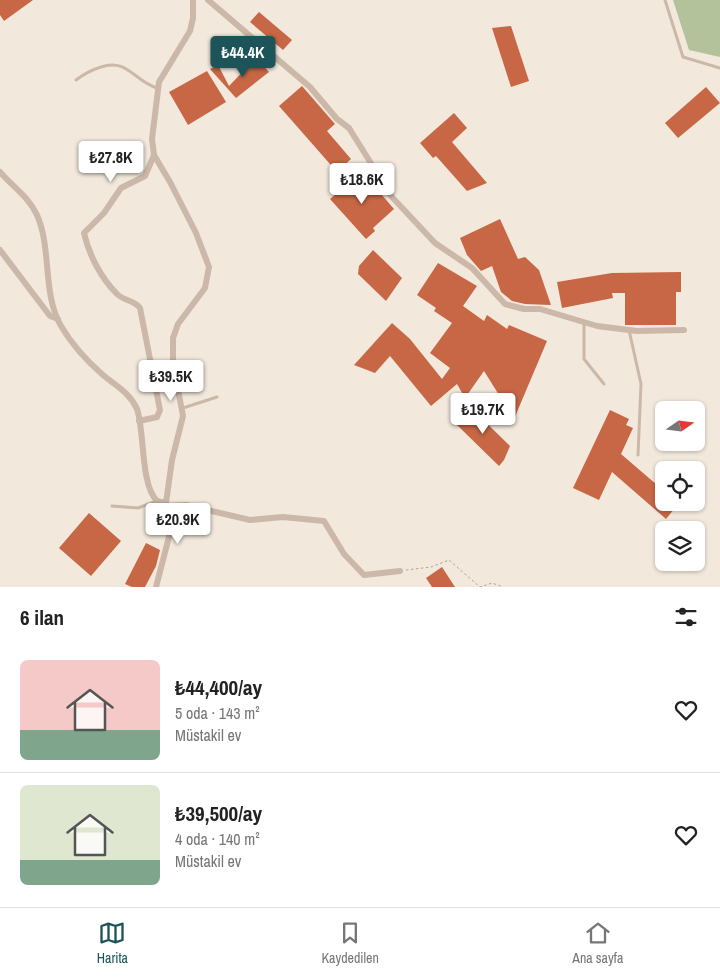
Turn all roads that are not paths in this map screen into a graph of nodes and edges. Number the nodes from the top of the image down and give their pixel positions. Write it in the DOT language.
graph roads {
  1 [pos="193,0"];
  2 [pos="208,0"];
  3 [pos="665,0"];
  4 [pos="720,68"];
  5 [pos="76,80"];
  6 [pos="158,88"];
  7 [pos="154,155"];
  8 [pos="0,172"];
  9 [pos="0,250"];
  10 [pos="58,319"];
  11 [pos="584,323"];
  12 [pos="629,330"];
  13 [pos="684,330"];
  14 [pos="604,384"];
  15 [pos="217,397"];
  16 [pos="183,408"];
  17 [pos="139,421"];
  18 [pos="638,454"];
  19 [pos="157,501"];
  20 [pos="166,504"];
  21 [pos="112,506"];
  22 [pos="400,571"];
  23 [pos="156,587"];
  1 -- 6 [label="street"];
  2 -- 11 [label="street"];
  3 -- 4 [label="lane"];
  5 -- 6 [label="lane"];
  6 -- 7 [label="street"];
  7 -- 16 [label="street"];
  7 -- 17 [label="street"];
  8 -- 10 [label="street"];
  9 -- 10 [label="street"];
  10 -- 17 [label="street"];
  11 -- 12 [label="street"];
  11 -- 14 [label="lane"];
  12 -- 13 [label="street"];
  12 -- 18 [label="lane"];
  15 -- 16 [label="lane"];
  16 -- 20 [label="street"];
  17 -- 19 [label="street"];
  19 -- 20 [label="street"];
  19 -- 21 [label="lane"];
  20 -- 22 [label="street"];
  20 -- 23 [label="street"];
}
